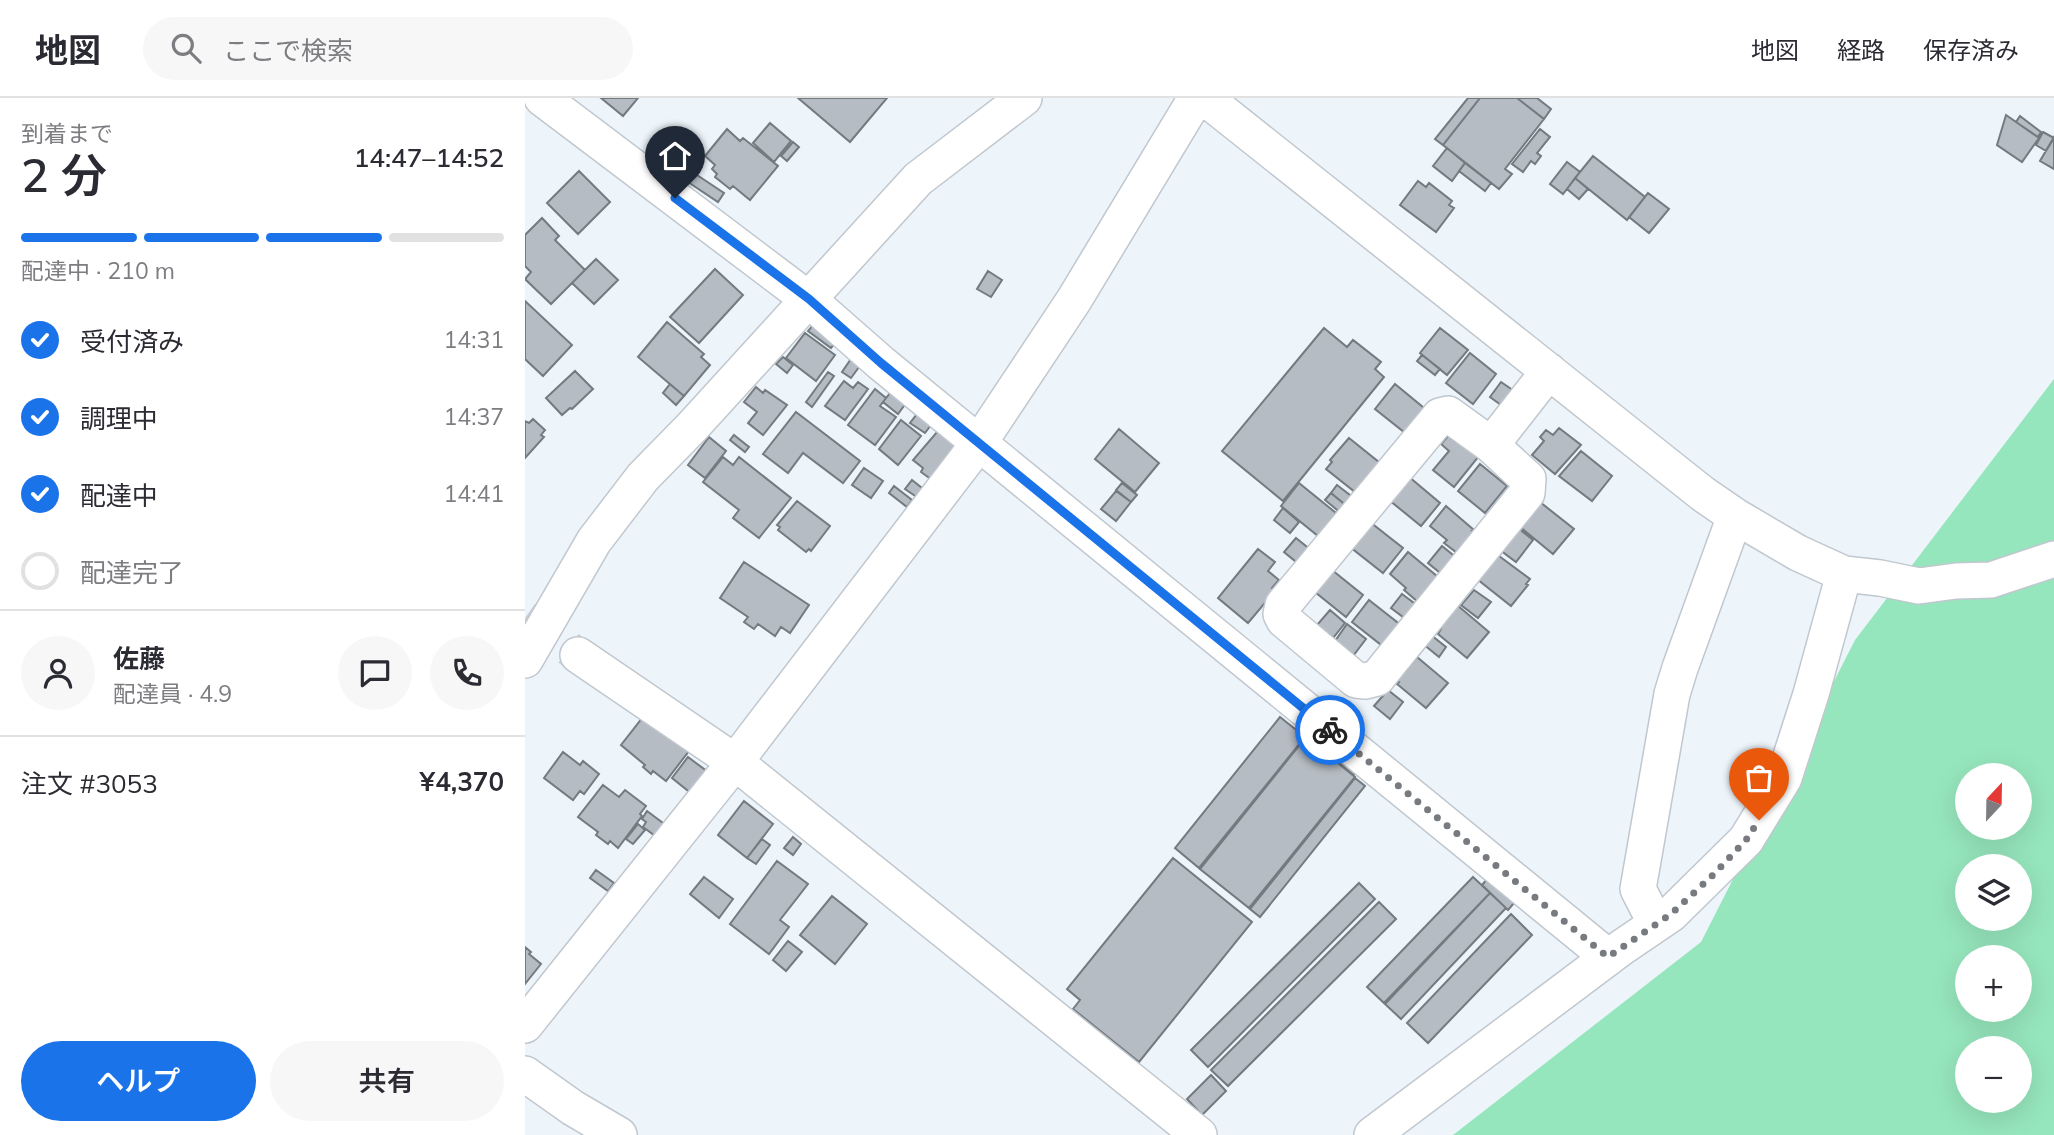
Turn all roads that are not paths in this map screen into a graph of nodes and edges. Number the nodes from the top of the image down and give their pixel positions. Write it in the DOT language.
graph roads {
  1 [pos="542,98"];
  2 [pos="1024,98"];
  3 [pos="1196,98"];
  4 [pos="1205,98"];
  5 [pos="809,299"];
  6 [pos="1549,371"];
  7 [pos="979,443"];
  8 [pos="1491,445"];
  9 [pos="1735,516"];
  10 [pos="2054,559"];
  11 [pos="1844,574"];
  12 [pos="578,655"];
  13 [pos="525,660"];
  14 [pos="735,762"];
  15 [pos="1656,924"];
  16 [pos="1608,957"];
  17 [pos="525,1025"];
  18 [pos="525,1074"];
  19 [pos="619,1135"];
  20 [pos="1199,1135"];
  21 [pos="1372,1135"];
  1 -- 5 [label="street"];
  2 -- 5 [label="street"];
  3 -- 7 [label="street"];
  4 -- 6 [label="street"];
  5 -- 7 [label="street"];
  5 -- 13 [label="street"];
  6 -- 8 [label="street"];
  6 -- 9 [label="street"];
  7 -- 14 [label="street"];
  7 -- 16 [label="street"];
  8 -- 8 [label="street"];
  9 -- 11 [label="street"];
  9 -- 15 [label="street"];
  10 -- 11 [label="street"];
  11 -- 15 [label="street"];
  12 -- 14 [label="street"];
  14 -- 17 [label="street"];
  14 -- 20 [label="street"];
  15 -- 16 [label="street"];
  16 -- 21 [label="street"];
  18 -- 19 [label="street"];
}
